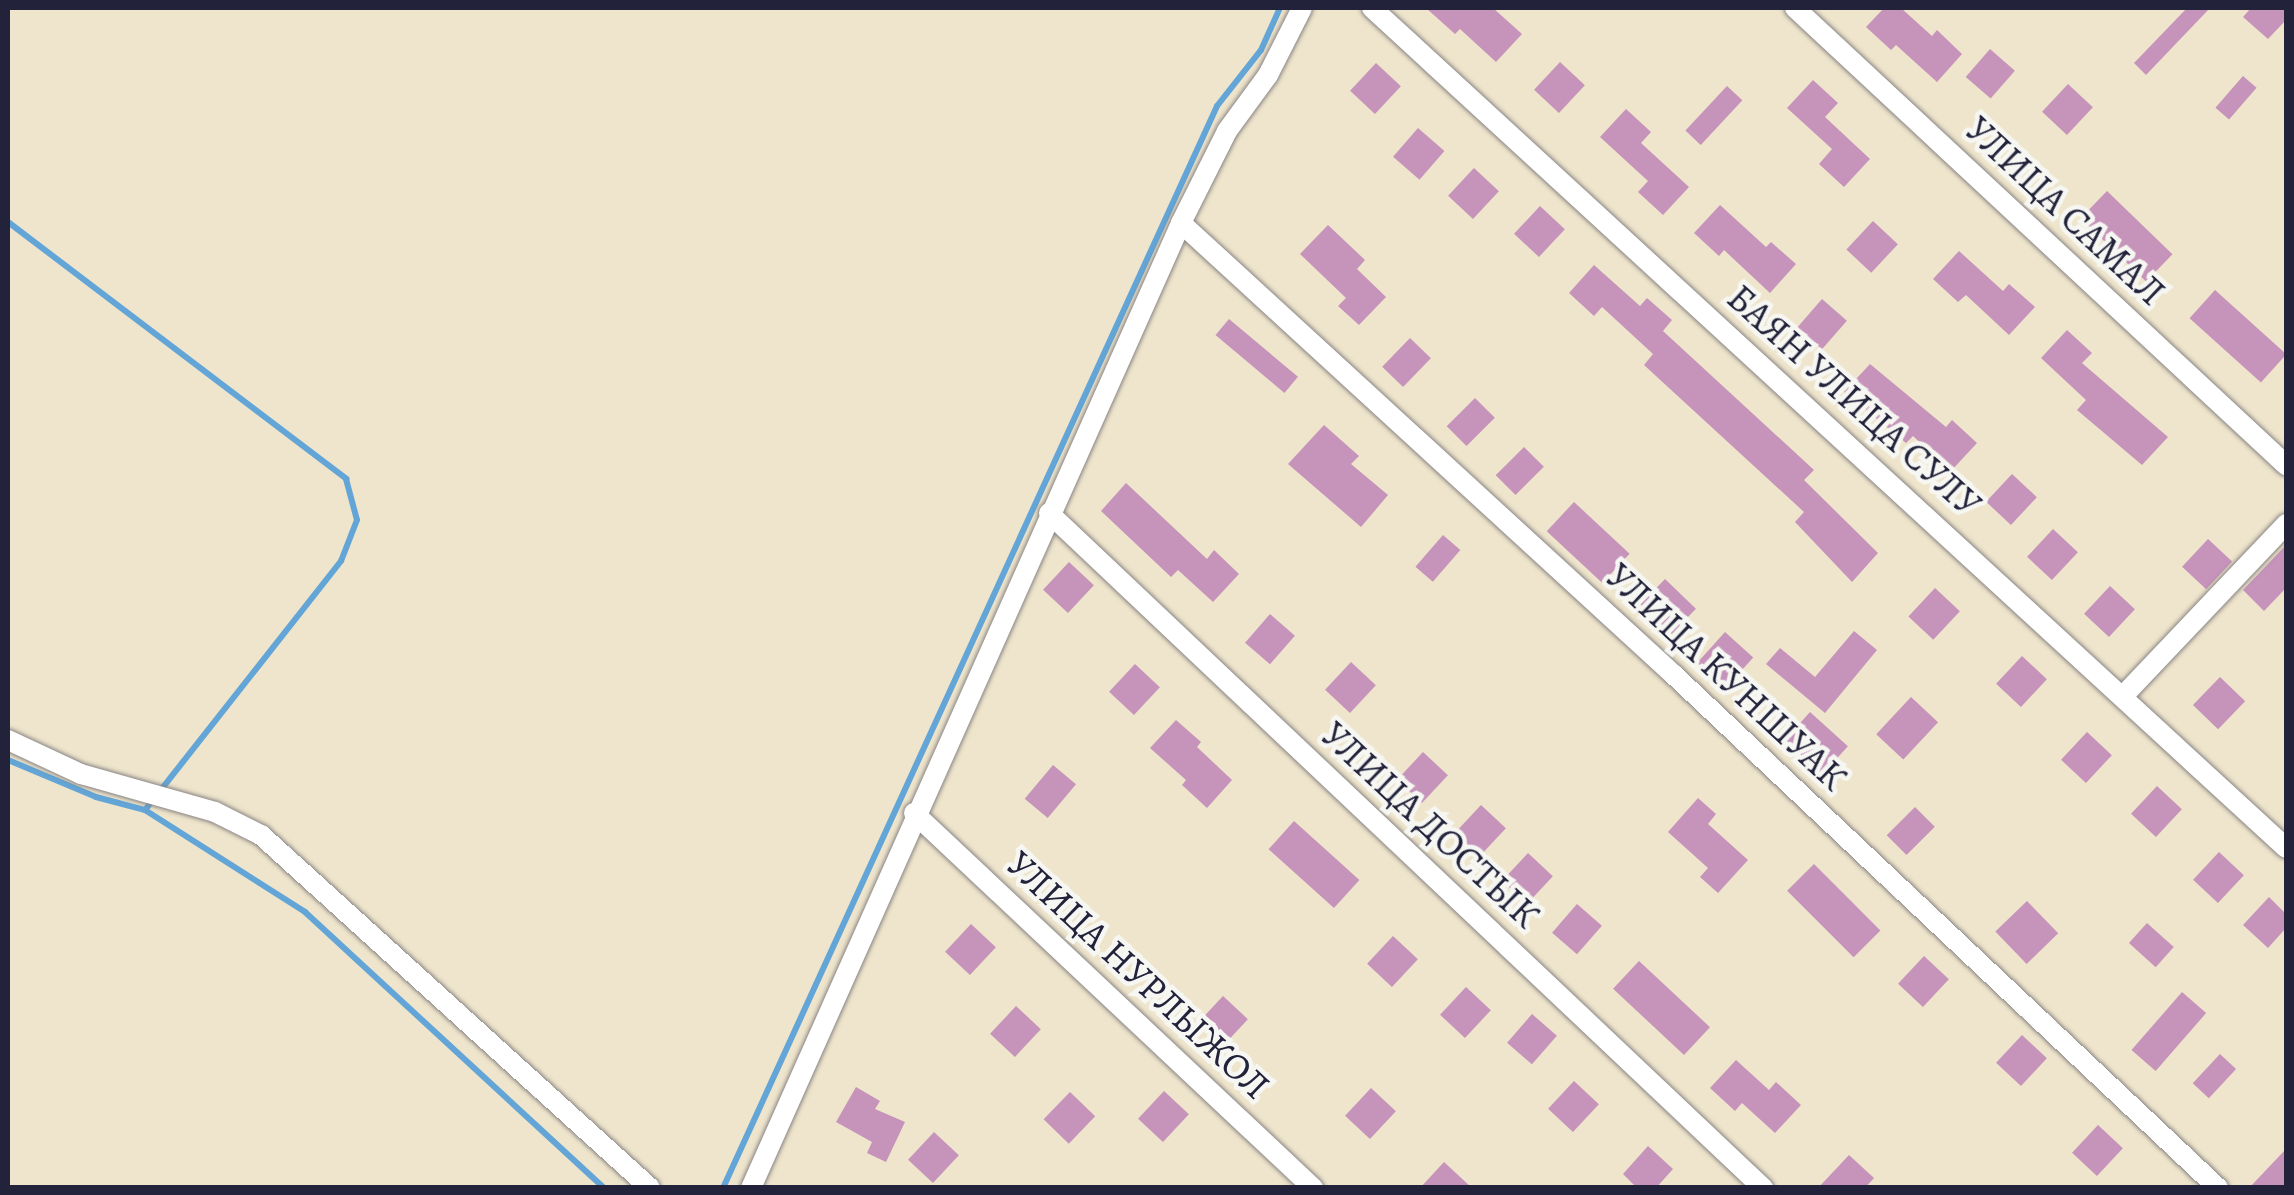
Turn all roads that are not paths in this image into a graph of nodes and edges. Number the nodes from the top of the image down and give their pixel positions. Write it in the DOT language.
graph roads {
  1 [pos="1302,8"];
  2 [pos="1372,8"];
  3 [pos="1795,8"];
  4 [pos="1181,223"];
  5 [pos="2286,465"];
  6 [pos="1049,513"];
  7 [pos="2286,524"];
  8 [pos="2124,695"];
  9 [pos="8,740"];
  10 [pos="914,813"];
  11 [pos="2286,848"];
  12 [pos="650,1188"];
  13 [pos="750,1188"];
  14 [pos="1314,1188"];
  15 [pos="1763,1188"];
  16 [pos="2218,1188"];
  1 -- 4 [label="street"];
  2 -- 8 [label="street, БАЯН УЛИЦА СУЛУ"];
  3 -- 5 [label="street, УЛИЦА САМАЛ"];
  4 -- 6 [label="street"];
  4 -- 16 [label="street, УЛИЦА КУНШУАК"];
  6 -- 10 [label="street"];
  6 -- 15 [label="street, УЛИЦА ДОСТЫК"];
  7 -- 8 [label="street"];
  8 -- 11 [label="street, БАЯН УЛИЦА СУЛУ"];
  9 -- 12 [label="street"];
  10 -- 13 [label="street"];
  10 -- 14 [label="street, УЛИЦА НУРЛЫЖОЛ"];
}
